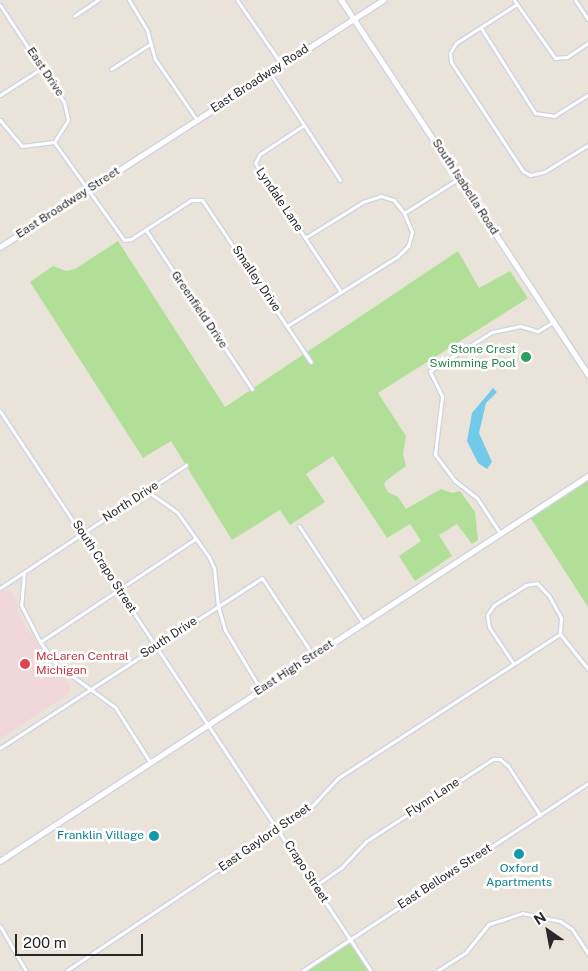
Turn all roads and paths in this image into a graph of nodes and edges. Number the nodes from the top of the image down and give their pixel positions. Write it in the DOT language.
graph roads {
  1 [pos="98,0"];
  2 [pos="129,0"];
  3 [pos="237,0"];
  4 [pos="341,0"];
  5 [pos="383,0"];
  6 [pos="514,0"];
  7 [pos="575,0"];
  8 [pos="517,4"];
  9 [pos="0,5"];
  10 [pos="74,16"];
  11 [pos="588,18"];
  12 [pos="353,19"];
  13 [pos="481,28"];
  14 [pos="588,43"];
  15 [pos="150,44"];
  16 [pos="282,65"];
  17 [pos="42,68"];
  18 [pos="112,69"];
  19 [pos="270,73"];
  20 [pos="0,95"];
  21 [pos="588,95"];
  22 [pos="0,120"];
  23 [pos="197,120"];
  24 [pos="304,125"];
  25 [pos="54,142"];
  26 [pos="588,145"];
  27 [pos="137,159"];
  28 [pos="458,178"];
  29 [pos="340,180"];
  30 [pos="88,190"];
  31 [pos="404,213"];
  32 [pos="146,230"];
  33 [pos="305,238"];
  34 [pos="0,247"];
  35 [pos="341,292"];
  36 [pos="553,322"];
  37 [pos="287,326"];
  38 [pos="311,362"];
  39 [pos="588,375"];
  40 [pos="252,389"];
  41 [pos="0,411"];
  42 [pos="186,464"];
  43 [pos="588,476"];
  44 [pos="147,491"];
  45 [pos="299,526"];
  46 [pos="82,533"];
  47 [pos="500,533"];
  48 [pos="195,539"];
  49 [pos="24,572"];
  50 [pos="0,588"];
  51 [pos="119,590"];
  52 [pos="218,606"];
  53 [pos="363,623"];
  54 [pos="560,634"];
  55 [pos="40,642"];
  56 [pos="156,645"];
  57 [pos="313,655"];
  58 [pos="513,663"];
  59 [pos="588,669"];
  60 [pos="92,689"];
  61 [pos="261,690"];
  62 [pos="209,723"];
  63 [pos="0,748"];
  64 [pos="150,762"];
  65 [pos="588,783"];
  66 [pos="540,815"];
  67 [pos="278,830"];
  68 [pos="0,861"];
  69 [pos="315,886"];
  70 [pos="0,926"];
  71 [pos="350,939"];
  72 [pos="588,954"];
  73 [pos="26,971"];
  74 [pos="66,971"];
  75 [pos="302,971"];
  76 [pos="371,971"];
  77 [pos="438,971"];
  1 -- 10 [label="street"];
  2 -- 15 [label="street"];
  3 -- 16 [label="street"];
  4 -- 12 [label="main road, South Isabella Road"];
  5 -- 12 [label="street, East Broadway Road"];
  6 -- 8 [label="street"];
  7 -- 11 [label="street"];
  8 -- 13 [label="street"];
  8 -- 14 [label="street"];
  9 -- 17 [label="street, East Drive"];
  12 -- 16 [label="street, East Broadway Road"];
  12 -- 28 [label="main road, South Isabella Road"];
  13 -- 21 [label="street"];
  13 -- 26 [label="street"];
  15 -- 18 [label="street"];
  15 -- 23 [label="street"];
  16 -- 19 [label="street, East Broadway Road"];
  17 -- 20 [label="street"];
  17 -- 25 [label="street, East Drive"];
  19 -- 23 [label="street, East Broadway Road"];
  19 -- 24 [label="street"];
  22 -- 25 [label="street"];
  23 -- 27 [label="street, East Broadway Road"];
  24 -- 29 [label="street"];
  24 -- 33 [label="street, Lyndale Lane"];
  25 -- 30 [label="street"];
  27 -- 30 [label="street, East Broadway Street"];
  28 -- 31 [label="street"];
  28 -- 36 [label="main road, South Isabella Road"];
  30 -- 32 [label="street"];
  30 -- 34 [label="street, East Broadway Street"];
  31 -- 33 [label="street"];
  31 -- 35 [label="street"];
  32 -- 37 [label="street, Smalley Drive"];
  32 -- 40 [label="street, Greenfield Drive"];
  33 -- 35 [label="street"];
  35 -- 37 [label="street"];
  36 -- 39 [label="main road, South Isabella Road"];
  36 -- 47 [label="street"];
  37 -- 38 [label="street, Smalley Drive"];
  41 -- 46 [label="street, South Crapo Street"];
  42 -- 44 [label="street, North Drive"];
  43 -- 47 [label="street, East High Street"];
  44 -- 46 [label="street, North Drive"];
  44 -- 48 [label="street"];
  45 -- 53 [label="street"];
  46 -- 49 [label="street, North Drive"];
  46 -- 51 [label="street, South Crapo Street"];
  47 -- 53 [label="street, East High Street"];
  48 -- 51 [label="street"];
  48 -- 52 [label="street"];
  49 -- 50 [label="street, North Drive"];
  49 -- 55 [label="street"];
  51 -- 55 [label="street"];
  51 -- 56 [label="street, South Crapo Street"];
  52 -- 56 [label="street, South Drive"];
  52 -- 57 [label="street, South Drive"];
  52 -- 61 [label="street"];
  53 -- 57 [label="street, East High Street"];
  54 -- 58 [label="street, East Gaylord Street"];
  54 -- 58 [label="street"];
  54 -- 59 [label="street"];
  55 -- 60 [label="street"];
  56 -- 60 [label="street, South Drive"];
  56 -- 62 [label="street, South Crapo Street"];
  57 -- 61 [label="street, East High Street"];
  58 -- 67 [label="street, East Gaylord Street"];
  60 -- 63 [label="street, South Drive"];
  60 -- 64 [label="street"];
  61 -- 62 [label="street, East High Street"];
  62 -- 64 [label="street, East High Street"];
  62 -- 67 [label="street, Crapo Street"];
  64 -- 68 [label="street, East High Street"];
  65 -- 66 [label="street, East Bellows Street"];
  66 -- 69 [label="street, Flynn Lane"];
  66 -- 71 [label="street, East Bellows Street"];
  67 -- 69 [label="street, Crapo Street"];
  67 -- 74 [label="street, East Gaylord Street"];
  69 -- 71 [label="street, Crapo Street"];
  70 -- 73 [label="street"];
  71 -- 75 [label="street, East Bellows Street"];
  71 -- 76 [label="street, Crapo Street"];
  72 -- 77 [label="street"];
}
